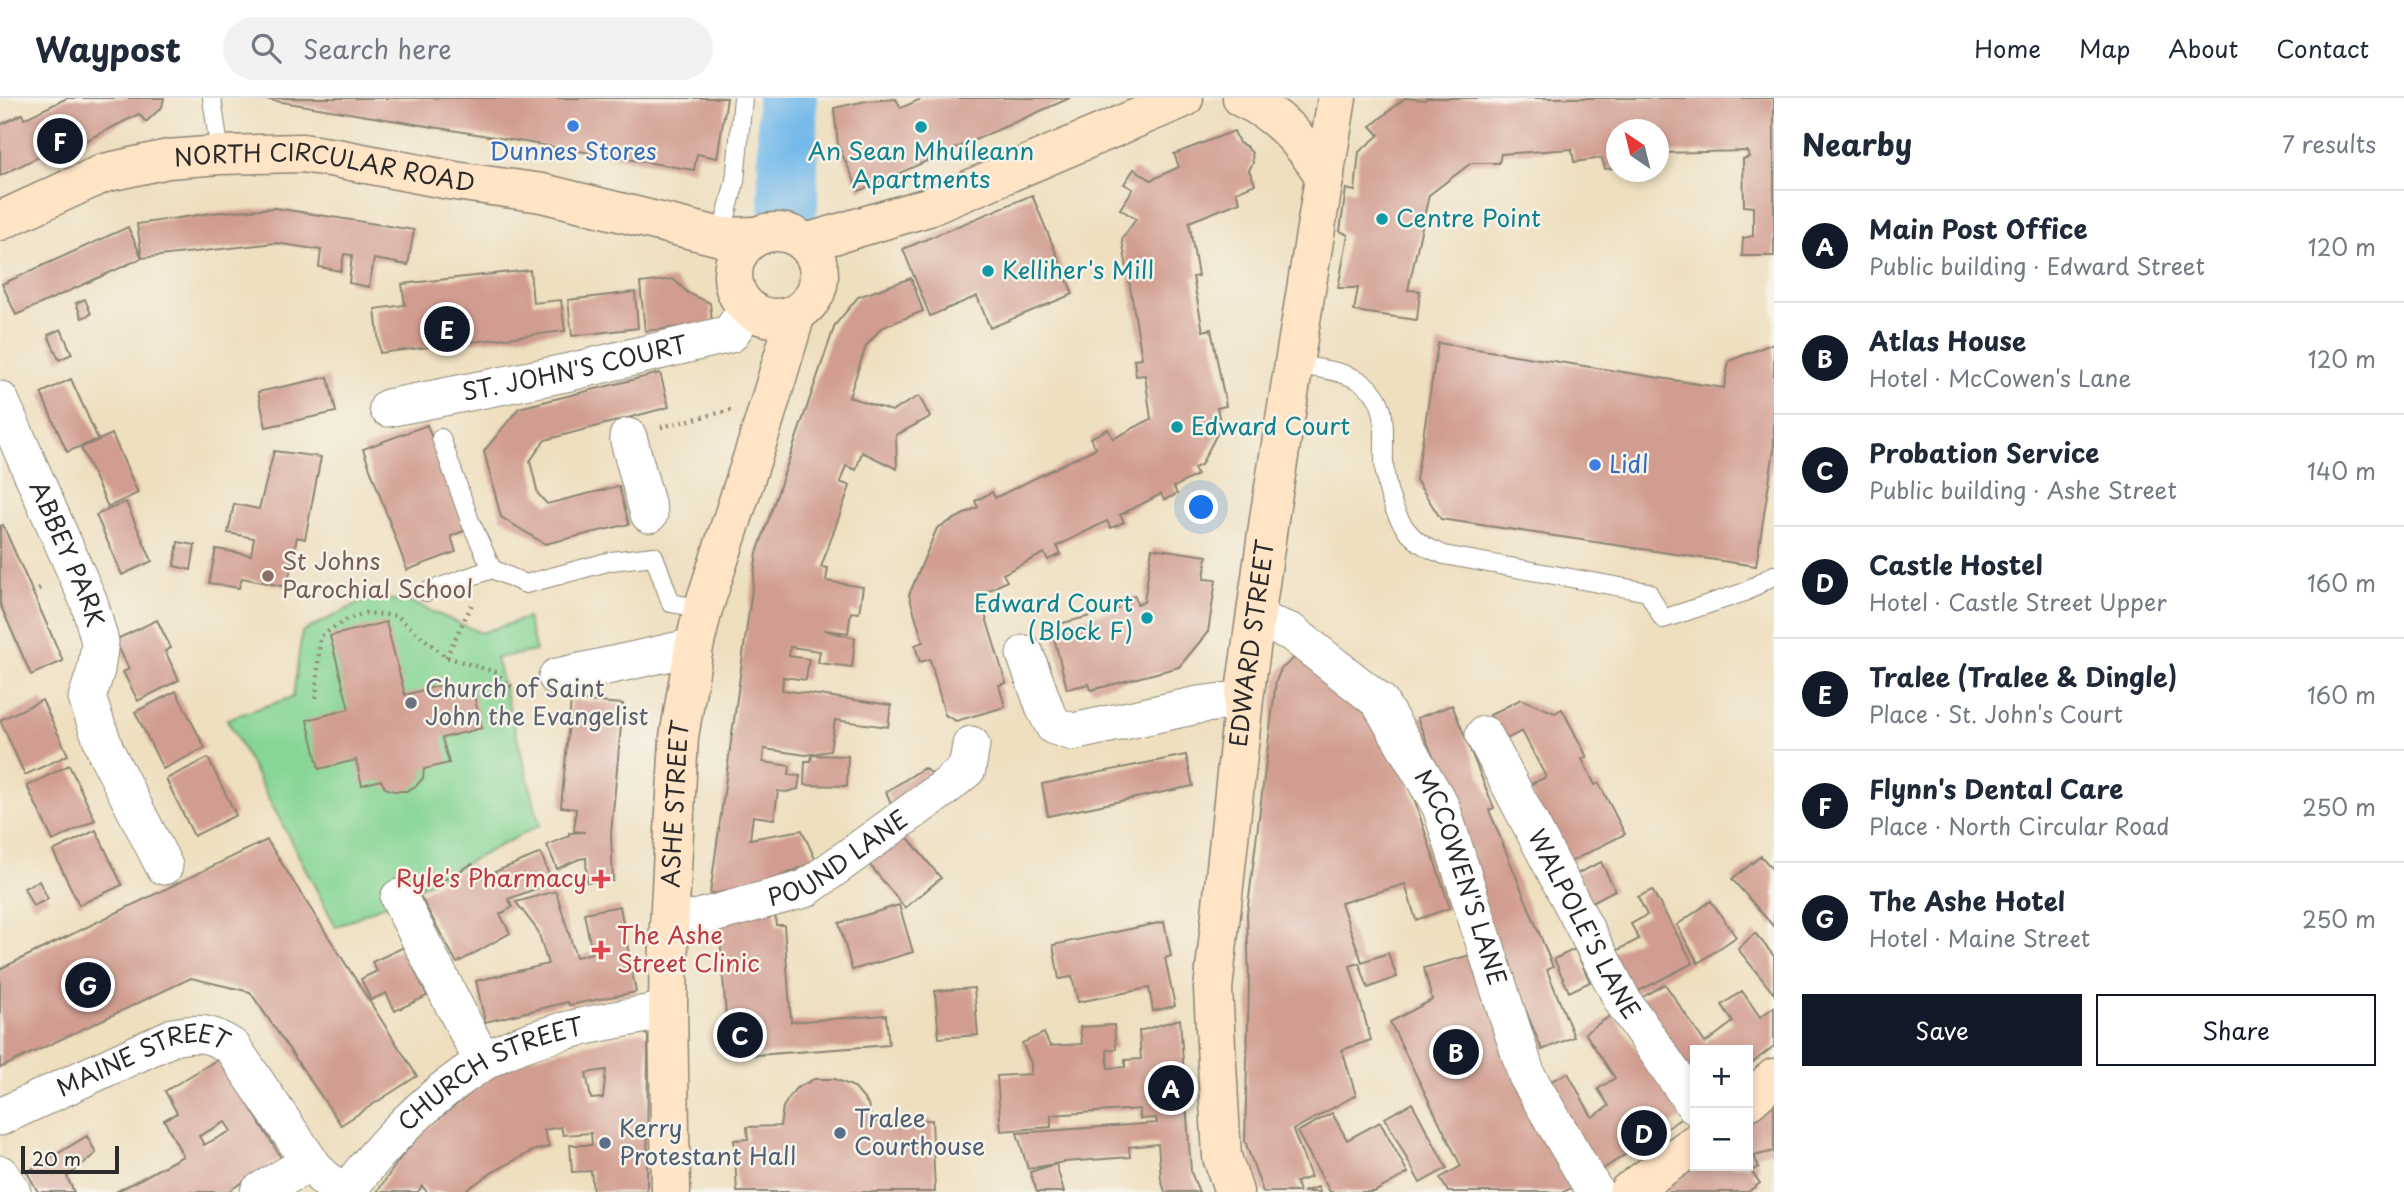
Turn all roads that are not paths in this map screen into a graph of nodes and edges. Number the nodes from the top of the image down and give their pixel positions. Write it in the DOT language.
graph roads {
  1 [pos="212,98"];
  2 [pos="743,98"];
  3 [pos="1184,98"];
  4 [pos="1242,98"];
  5 [pos="1337,98"];
  6 [pos="220,155"];
  7 [pos="1325,177"];
  8 [pos="928,207"];
  9 [pos="0,221"];
  10 [pos="655,222"];
  11 [pos="739,236"];
  12 [pos="806,243"];
  13 [pos="820,277"];
  14 [pos="759,306"];
  15 [pos="1295,365"];
  16 [pos="0,400"];
  17 [pos="388,408"];
  18 [pos="628,437"];
  19 [pos="441,438"];
  20 [pos="649,514"];
  21 [pos="492,569"];
  22 [pos="1774,575"];
  23 [pos="426,592"];
  24 [pos="703,609"];
  25 [pos="1256,619"];
  26 [pos="694,648"];
  27 [pos="1025,654"];
  28 [pos="557,677"];
  29 [pos="1244,699"];
  30 [pos="1484,735"];
  31 [pos="971,745"];
  32 [pos="164,866"];
  33 [pos="400,898"];
  34 [pos="669,926"];
  35 [pos="668,1010"];
  36 [pos="483,1062"];
  37 [pos="1774,1078"];
  38 [pos="1753,1097"];
  39 [pos="1690,1099"];
  40 [pos="0,1118"];
  41 [pos="1690,1148"];
  42 [pos="310,1162"];
  43 [pos="0,1174"];
  44 [pos="12,1192"];
  45 [pos="260,1192"];
  46 [pos="341,1192"];
  47 [pos="346,1192"];
  48 [pos="671,1192"];
  49 [pos="1234,1192"];
  50 [pos="1595,1192"];
  51 [pos="1628,1192"];
  1 -- 6 [label="lane"];
  2 -- 11 [label="lane"];
  3 -- 8 [label="main road"];
  4 -- 7 [label="main road"];
  5 -- 7 [label="main road, EDWARD STREET"];
  6 -- 9 [label="main road, NORTH CIRCULAR ROAD"];
  6 -- 10 [label="main road, NORTH CIRCULAR ROAD"];
  7 -- 15 [label="main road, EDWARD STREET"];
  8 -- 12 [label="main road"];
  8 -- 13 [label="main road"];
  10 -- 11 [label="main road, NORTH CIRCULAR ROAD"];
  10 -- 14 [label="main road, NORTH CIRCULAR ROAD"];
  11 -- 12 [label="main road"];
  11 -- 14 [label="main road"];
  12 -- 13 [label="main road"];
  13 -- 14 [label="main road"];
  14 -- 17 [label="street, ST. JOHN'S COURT"];
  14 -- 24 [label="main road, ASHE STREET"];
  15 -- 22 [label="lane"];
  15 -- 25 [label="main road, EDWARD STREET"];
  16 -- 32 [label="street, ABBEY PARK"];
  18 -- 20 [label="street"];
  19 -- 21 [label="lane"];
  21 -- 23 [label="lane"];
  21 -- 24 [label="lane"];
  24 -- 26 [label="main road, ASHE STREET"];
  25 -- 29 [label="main road, EDWARD STREET"];
  25 -- 50 [label="street, MCCOWEN'S LANE"];
  26 -- 28 [label="street"];
  26 -- 34 [label="main road, ASHE STREET"];
  27 -- 29 [label="street"];
  29 -- 49 [label="main road, EDWARD STREET"];
  30 -- 39 [label="street, WALPOLE'S LANE"];
  31 -- 34 [label="street, POUND LANE"];
  33 -- 36 [label="street"];
  34 -- 35 [label="main road, ASHE STREET"];
  35 -- 36 [label="street, CHURCH STREET"];
  35 -- 48 [label="main road, ASHE STREET"];
  36 -- 47 [label="street, CHURCH STREET"];
  37 -- 38 [label="main road"];
  40 -- 42 [label="street, MAINE STREET"];
  41 -- 51 [label="main road"];
  42 -- 45 [label="street"];
  42 -- 46 [label="street, MAINE STREET"];
  43 -- 44 [label="street"];
}
